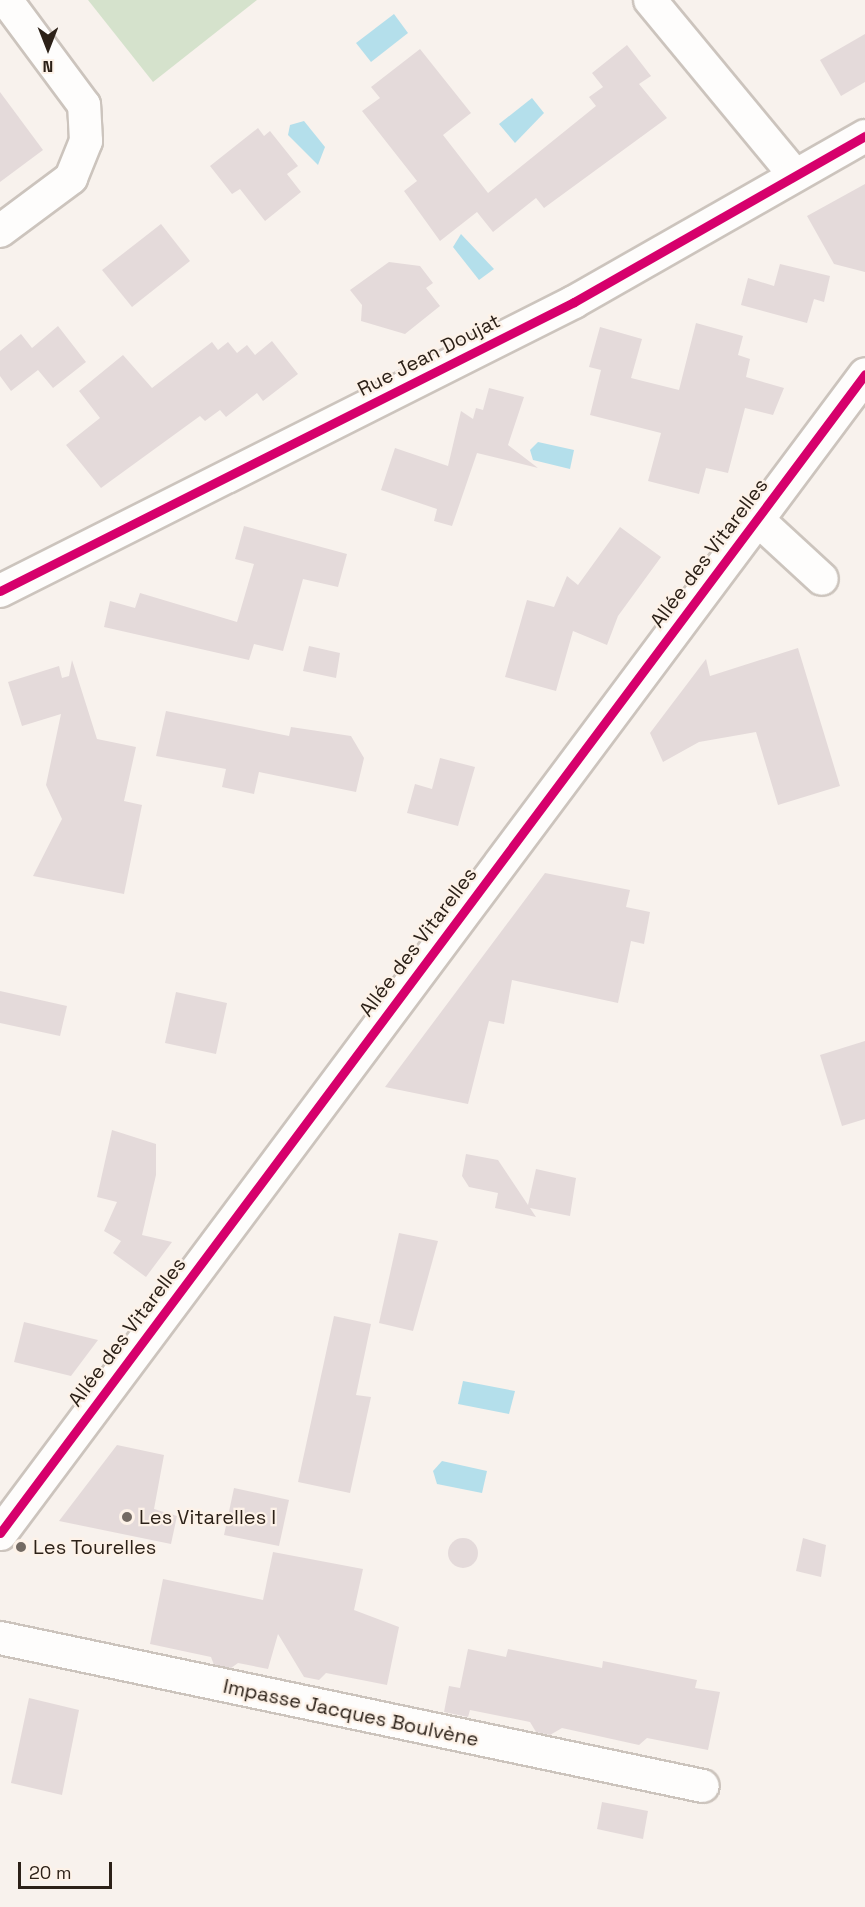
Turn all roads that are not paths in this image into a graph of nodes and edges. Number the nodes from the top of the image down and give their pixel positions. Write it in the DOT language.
graph roads {
  1 [pos="6,0"];
  2 [pos="650,0"];
  3 [pos="865,136"];
  4 [pos="795,175"];
  5 [pos="0,231"];
  6 [pos="865,374"];
  7 [pos="757,519"];
  8 [pos="822,579"];
  9 [pos="0,591"];
  10 [pos="0,1533"];
  11 [pos="0,1638"];
  12 [pos="703,1786"];
  1 -- 5 [label="street"];
  2 -- 4 [label="street"];
  3 -- 4 [label="street, Rue Jean Doujat"];
  4 -- 9 [label="street, Rue Jean Doujat"];
  6 -- 7 [label="main road, Allée des Vitarelles"];
  7 -- 8 [label="street"];
  7 -- 10 [label="main road, Allée des Vitarelles"];
  11 -- 12 [label="street, Impasse Jacques Boulvène"];
}
